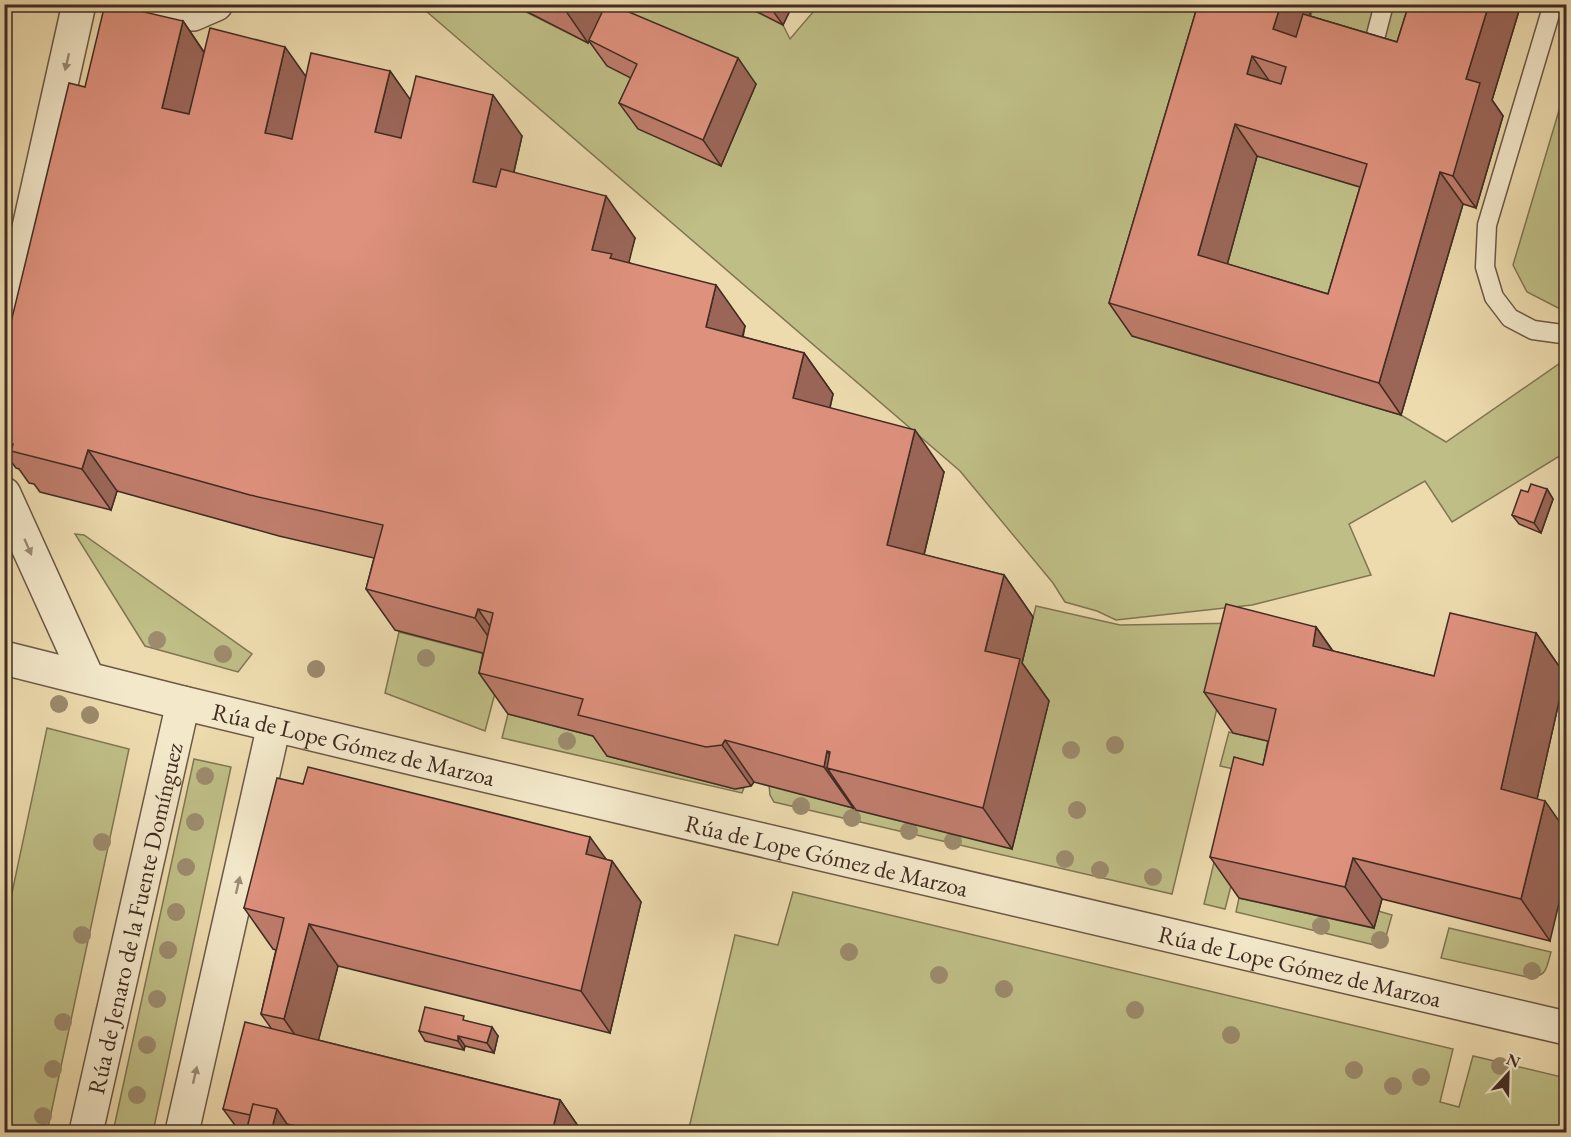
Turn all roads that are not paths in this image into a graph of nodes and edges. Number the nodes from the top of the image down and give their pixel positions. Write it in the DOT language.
graph roads {
  1 [pos="80,4"];
  2 [pos="143,4"];
  3 [pos="216,4"];
  4 [pos="1384,4"];
  5 [pos="1553,4"];
  6 [pos="1369,60"];
  7 [pos="1562,334"];
  8 [pos="4,339"];
  9 [pos="4,494"];
  10 [pos="4,658"];
  11 [pos="87,677"];
  12 [pos="183,703"];
  13 [pos="274,725"];
  14 [pos="1566,1028"];
  15 [pos="86,1132"];
  16 [pos="182,1132"];
  1 -- 8 [label="street, one-way"];
  2 -- 3 [label="street"];
  4 -- 6 [label="lane"];
  5 -- 7 [label="lane"];
  9 -- 11 [label="street, one-way"];
  10 -- 11 [label="street, Rúa de Lope Gómez de Marzoa"];
  11 -- 12 [label="street, Rúa de Lope Gómez de Marzoa"];
  12 -- 13 [label="street, Rúa de Lope Gómez de Marzoa"];
  12 -- 15 [label="street, Rúa de Jenaro de la Fuente Domínguez"];
  13 -- 14 [label="street, Rúa de Lope Gómez de Marzoa"];
  16 -- 13 [label="street, one-way"];
}
